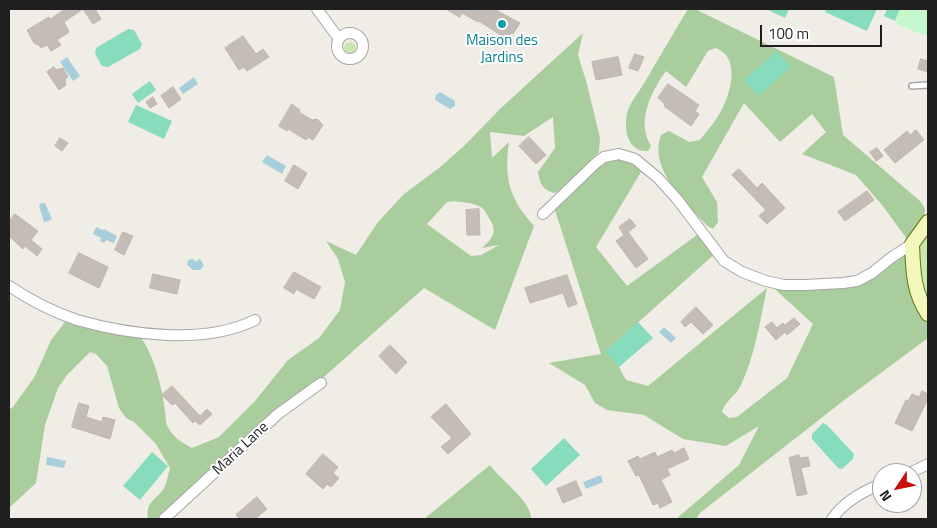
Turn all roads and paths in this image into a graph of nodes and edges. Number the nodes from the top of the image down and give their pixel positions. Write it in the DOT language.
graph roads {
  1 [pos="317,9"];
  2 [pos="339,39"];
  3 [pos="928,85"];
  4 [pos="912,86"];
  5 [pos="543,214"];
  6 [pos="928,222"];
  7 [pos="912,244"];
  8 [pos="9,286"];
  9 [pos="928,314"];
  10 [pos="255,320"];
  11 [pos="321,383"];
  12 [pos="872,487"];
  13 [pos="164,519"];
  14 [pos="832,519"];
  1 -- 2 [label="street"];
  3 -- 4 [label="lane"];
  5 -- 7 [label="street"];
  6 -- 7 [label="street"];
  7 -- 9 [label="street"];
  8 -- 10 [label="street"];
  11 -- 13 [label="street, Maria Lane"];
  12 -- 14 [label="street"];
}
